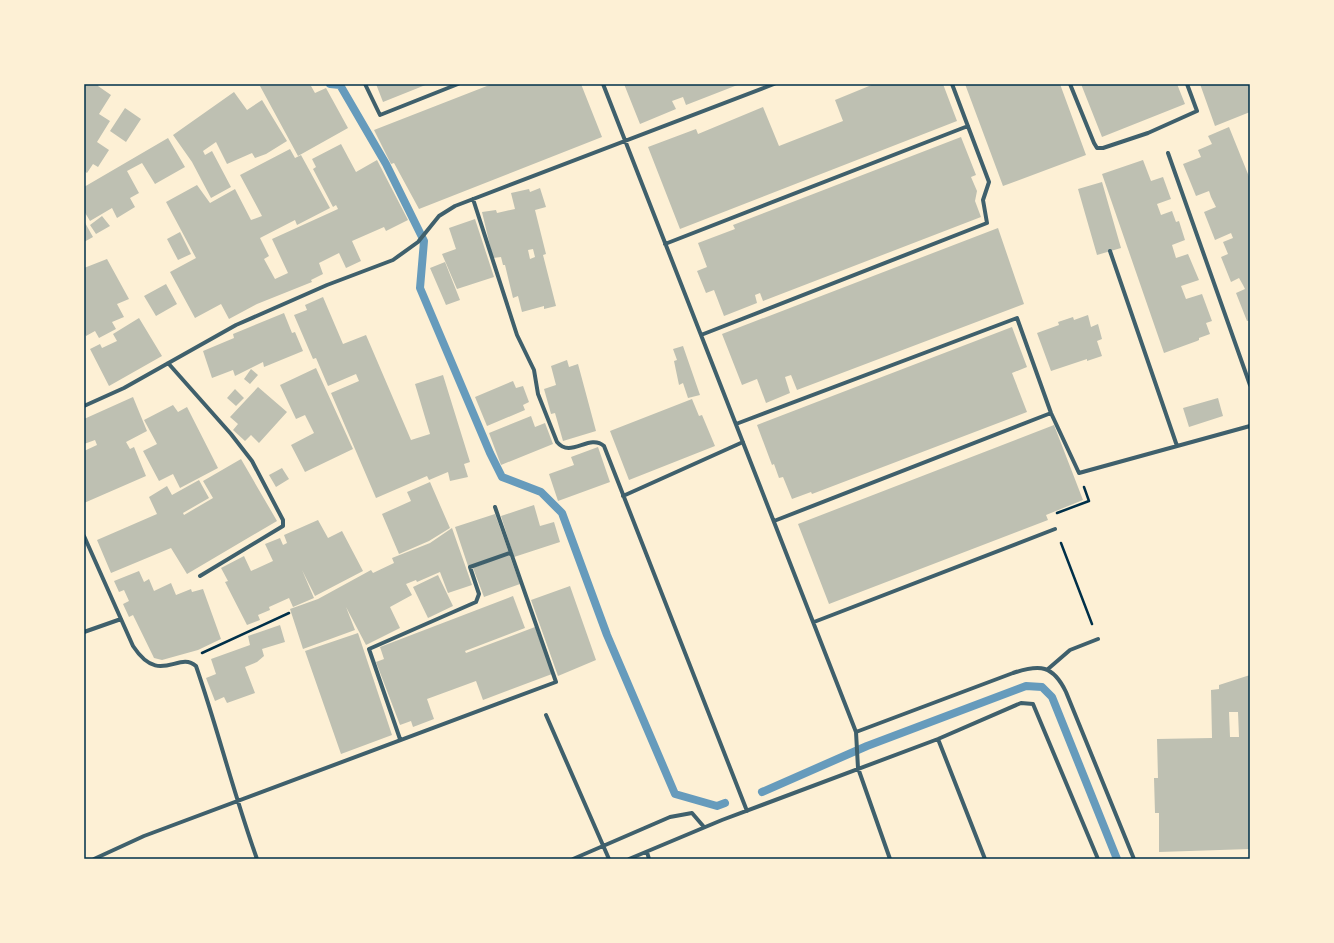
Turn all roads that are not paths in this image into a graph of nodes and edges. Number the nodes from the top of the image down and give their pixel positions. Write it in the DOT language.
graph roads {
  1 [pos="365,84"];
  2 [pos="458,84"];
  3 [pos="604,84"];
  4 [pos="774,84"];
  5 [pos="952,84"];
  6 [pos="1070,84"];
  7 [pos="1187,84"];
  8 [pos="968,126"];
  9 [pos="626,142"];
  10 [pos="1168,153"];
  11 [pos="474,199"];
  12 [pos="665,244"];
  13 [pos="1110,251"];
  14 [pos="701,335"];
  15 [pos="168,363"];
  16 [pos="1250,385"];
  17 [pos="84,406"];
  18 [pos="1051,413"];
  19 [pos="736,424"];
  20 [pos="1250,426"];
  21 [pos="743,442"];
  22 [pos="1177,446"];
  23 [pos="624,496"];
  24 [pos="495,507"];
  25 [pos="774,521"];
  26 [pos="1055,529"];
  27 [pos="84,536"];
  28 [pos="86,548"];
  29 [pos="510,553"];
  30 [pos="200,576"];
  31 [pos="121,618"];
  32 [pos="814,622"];
  33 [pos="84,632"];
  34 [pos="1098,639"];
  35 [pos="1048,669"];
  36 [pos="546,715"];
  37 [pos="856,732"];
  38 [pos="400,739"];
  39 [pos="938,739"];
  40 [pos="858,768"];
  41 [pos="237,803"];
  42 [pos="747,810"];
  43 [pos="704,827"];
  44 [pos="604,844"];
  45 [pos="647,852"];
  46 [pos="94,859"];
  47 [pos="257,859"];
  48 [pos="573,859"];
  49 [pos="609,859"];
  50 [pos="629,859"];
  51 [pos="649,859"];
  52 [pos="890,859"];
  53 [pos="985,859"];
  54 [pos="1098,859"];
  55 [pos="1134,859"];
  1 -- 2 [label="street"];
  3 -- 9 [label="street"];
  4 -- 9 [label="street"];
  5 -- 8 [label="street"];
  6 -- 7 [label="street"];
  8 -- 12 [label="street"];
  8 -- 14 [label="street"];
  9 -- 11 [label="street"];
  9 -- 12 [label="street"];
  10 -- 16 [label="street"];
  11 -- 15 [label="street"];
  11 -- 23 [label="street"];
  12 -- 14 [label="street"];
  13 -- 22 [label="street"];
  14 -- 19 [label="street"];
  15 -- 17 [label="street"];
  15 -- 30 [label="street"];
  18 -- 19 [label="street"];
  18 -- 22 [label="street"];
  18 -- 25 [label="street"];
  19 -- 21 [label="street"];
  20 -- 22 [label="street"];
  21 -- 23 [label="street"];
  21 -- 25 [label="street"];
  23 -- 42 [label="street"];
  24 -- 29 [label="street"];
  25 -- 32 [label="street"];
  26 -- 32 [label="street"];
  27 -- 28 [label="street"];
  28 -- 31 [label="street"];
  29 -- 38 [label="street"];
  29 -- 38 [label="street"];
  31 -- 33 [label="street"];
  31 -- 41 [label="street"];
  32 -- 37 [label="street"];
  34 -- 35 [label="street"];
  35 -- 37 [label="street"];
  35 -- 55 [label="street"];
  36 -- 44 [label="street"];
  37 -- 40 [label="street"];
  38 -- 41 [label="street"];
  39 -- 40 [label="street"];
  39 -- 53 [label="street"];
  39 -- 54 [label="street"];
  40 -- 42 [label="street"];
  40 -- 52 [label="street"];
  41 -- 46 [label="street"];
  41 -- 47 [label="street"];
  42 -- 43 [label="street"];
  43 -- 44 [label="street"];
  43 -- 45 [label="street"];
  44 -- 48 [label="street"];
  44 -- 49 [label="street"];
  45 -- 50 [label="street"];
  45 -- 51 [label="street"];
}
